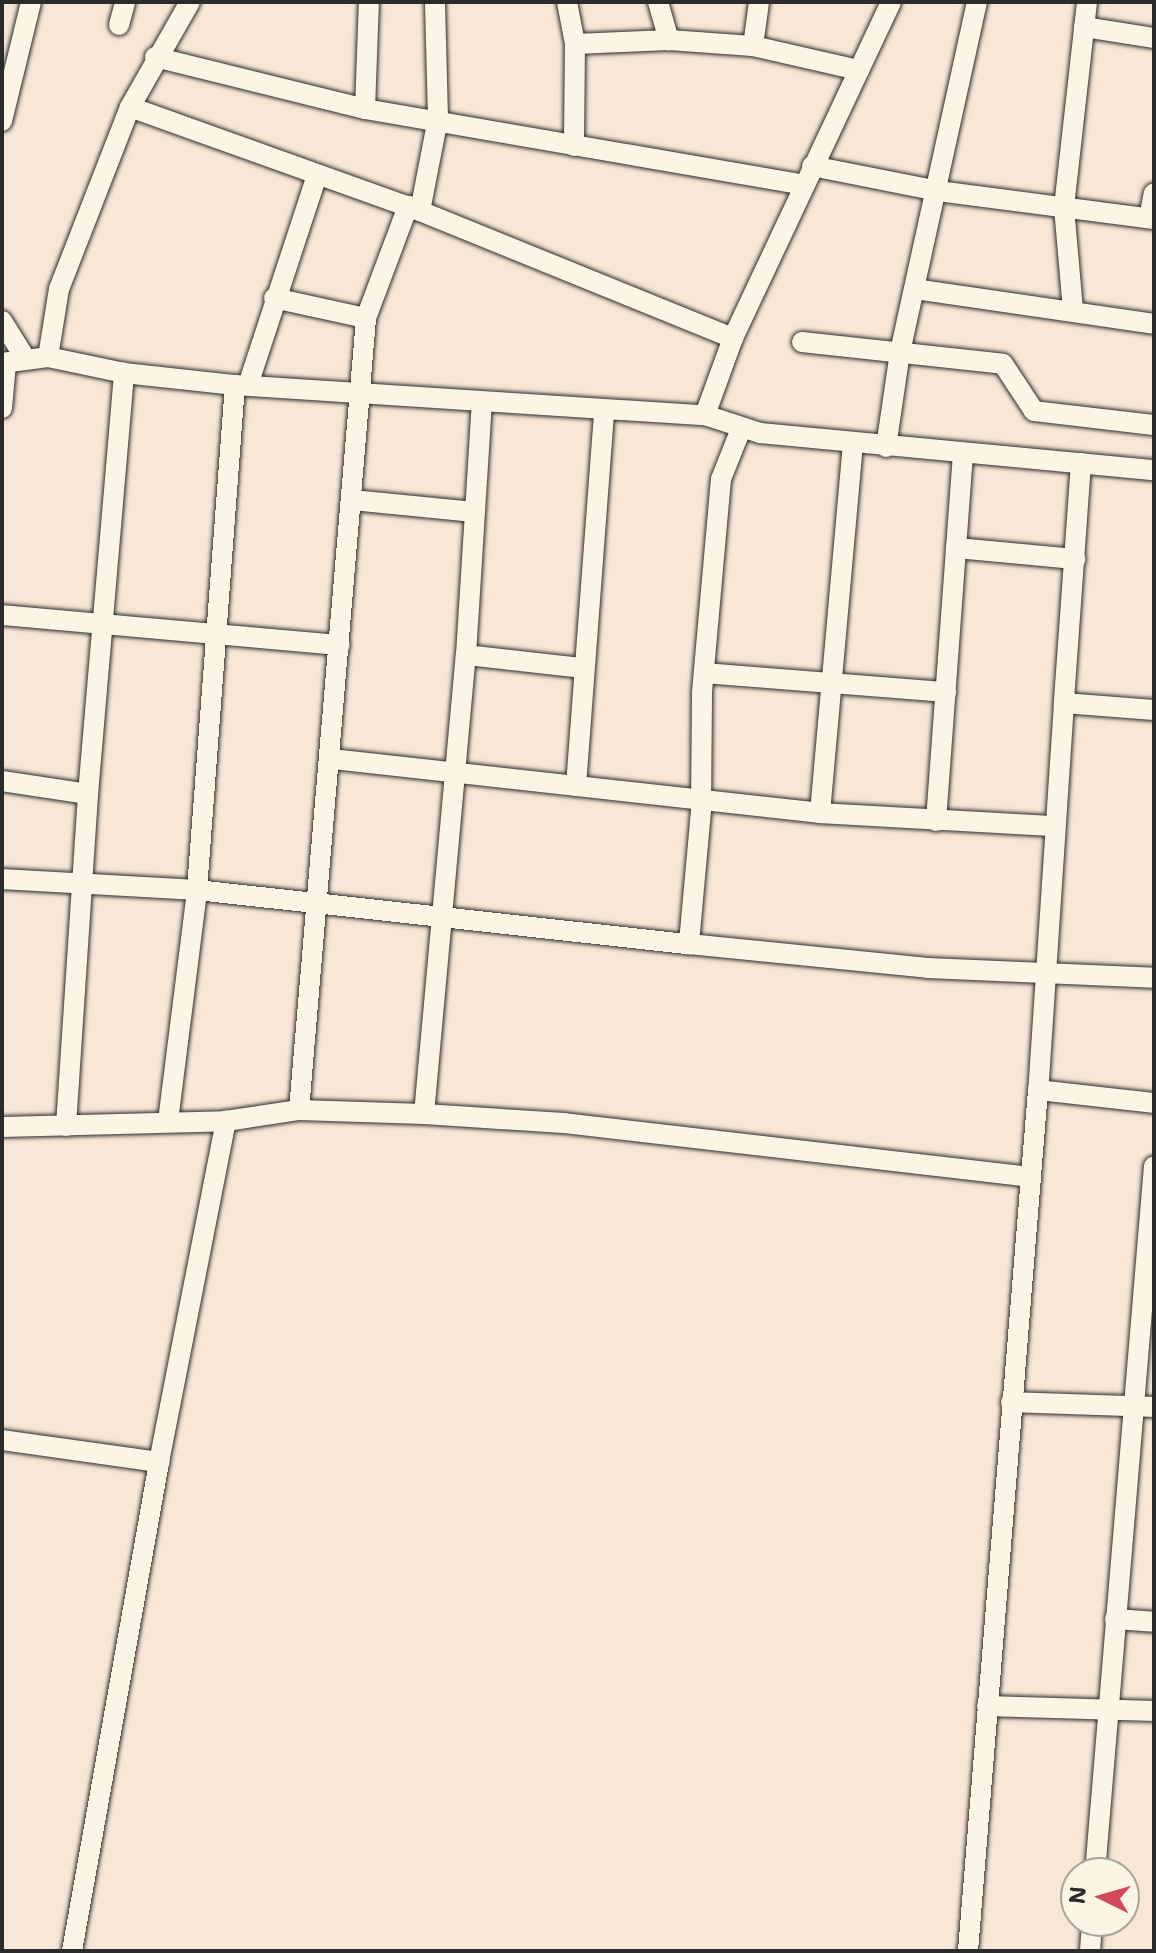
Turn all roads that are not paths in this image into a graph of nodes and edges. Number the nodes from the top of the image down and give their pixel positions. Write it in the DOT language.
graph roads {
  1 [pos="31,2"];
  2 [pos="125,2"];
  3 [pos="190,2"];
  4 [pos="369,2"];
  5 [pos="435,2"];
  6 [pos="567,2"];
  7 [pos="658,2"];
  8 [pos="759,2"];
  9 [pos="891,2"];
  10 [pos="977,2"];
  11 [pos="1087,2"];
  12 [pos="119,25"];
  13 [pos="1084,27"];
  14 [pos="1154,38"];
  15 [pos="669,40"];
  16 [pos="575,44"];
  17 [pos="753,46"];
  18 [pos="155,57"];
  19 [pos="859,70"];
  20 [pos="130,107"];
  21 [pos="365,109"];
  22 [pos="438,118"];
  23 [pos="2,121"];
  24 [pos="574,146"];
  25 [pos="317,175"];
  26 [pos="808,176"];
  27 [pos="938,191"];
  28 [pos="1154,193"];
  29 [pos="1064,207"];
  30 [pos="414,209"];
  31 [pos="1152,218"];
  32 [pos="915,289"];
  33 [pos="274,298"];
  34 [pos="1073,310"];
  35 [pos="366,318"];
  36 [pos="2,321"];
  37 [pos="1154,324"];
  38 [pos="733,338"];
  39 [pos="802,342"];
  40 [pos="900,352"];
  41 [pos="48,357"];
  42 [pos="11,361"];
  43 [pos="124,373"];
  44 [pos="242,385"];
  45 [pos="361,393"];
  46 [pos="482,402"];
  47 [pos="2,408"];
  48 [pos="604,411"];
  49 [pos="705,415"];
  50 [pos="1154,425"];
  51 [pos="741,429"];
  52 [pos="853,444"];
  53 [pos="886,447"];
  54 [pos="963,455"];
  55 [pos="1081,463"];
  56 [pos="1154,470"];
  57 [pos="352,500"];
  58 [pos="474,512"];
  59 [pos="956,548"];
  60 [pos="1075,559"];
  61 [pos="2,615"];
  62 [pos="103,621"];
  63 [pos="219,630"];
  64 [pos="340,645"];
  65 [pos="466,655"];
  66 [pos="582,668"];
  67 [pos="704,673"];
  68 [pos="832,683"];
  69 [pos="946,692"];
  70 [pos="1064,703"];
  71 [pos="1154,710"];
  72 [pos="332,759"];
  73 [pos="455,773"];
  74 [pos="2,781"];
  75 [pos="576,786"];
  76 [pos="88,794"];
  77 [pos="700,796"];
  78 [pos="820,813"];
  79 [pos="936,821"];
  80 [pos="1055,826"];
  81 [pos="2,879"];
  82 [pos="82,880"];
  83 [pos="197,890"];
  84 [pos="317,903"];
  85 [pos="440,913"];
  86 [pos="689,944"];
  87 [pos="1045,973"];
  88 [pos="1154,978"];
  89 [pos="1038,1090"];
  90 [pos="1154,1103"];
  91 [pos="299,1110"];
  92 [pos="424,1114"];
  93 [pos="168,1121"];
  94 [pos="226,1121"];
  95 [pos="66,1126"];
  96 [pos="2,1127"];
  97 [pos="1154,1166"];
  98 [pos="1031,1177"];
  99 [pos="1011,1402"];
  100 [pos="1132,1406"];
  101 [pos="1154,1407"];
  102 [pos="2,1440"];
  103 [pos="159,1462"];
  104 [pos="1115,1619"];
  105 [pos="1154,1622"];
  106 [pos="987,1706"];
  107 [pos="1107,1711"];
  108 [pos="1154,1711"];
  109 [pos="1096,1857"];
  110 [pos="72,1951"];
  111 [pos="968,1951"];
  1 -- 23 [label="street"];
  2 -- 12 [label="street"];
  3 -- 18 [label="street"];
  4 -- 21 [label="street"];
  5 -- 22 [label="street"];
  6 -- 16 [label="street"];
  7 -- 15 [label="street"];
  8 -- 17 [label="street"];
  9 -- 19 [label="street"];
  10 -- 27 [label="street"];
  11 -- 13 [label="street"];
  13 -- 14 [label="street"];
  13 -- 29 [label="street"];
  15 -- 16 [label="street"];
  15 -- 17 [label="street"];
  16 -- 24 [label="street"];
  17 -- 19 [label="street"];
  18 -- 20 [label="street"];
  18 -- 21 [label="street"];
  19 -- 26 [label="street"];
  20 -- 25 [label="street"];
  20 -- 41 [label="street"];
  21 -- 22 [label="street"];
  22 -- 24 [label="street"];
  22 -- 30 [label="street"];
  24 -- 26 [label="street"];
  25 -- 30 [label="street"];
  25 -- 33 [label="street"];
  26 -- 27 [label="street"];
  26 -- 38 [label="street"];
  27 -- 29 [label="street"];
  27 -- 32 [label="street"];
  28 -- 31 [label="street"];
  29 -- 31 [label="street"];
  29 -- 34 [label="street"];
  30 -- 35 [label="street"];
  30 -- 38 [label="street"];
  32 -- 34 [label="street"];
  32 -- 40 [label="street"];
  33 -- 35 [label="street"];
  33 -- 44 [label="street"];
  34 -- 37 [label="street"];
  35 -- 45 [label="street"];
  36 -- 42 [label="street"];
  38 -- 49 [label="street"];
  39 -- 40 [label="street"];
  40 -- 50 [label="street"];
  40 -- 53 [label="street"];
  41 -- 42 [label="street"];
  41 -- 43 [label="street"];
  42 -- 47 [label="street"];
  43 -- 44 [label="street"];
  43 -- 62 [label="street"];
  44 -- 45 [label="street"];
  44 -- 63 [label="street"];
  45 -- 46 [label="street"];
  45 -- 57 [label="street"];
  46 -- 48 [label="street"];
  46 -- 58 [label="street"];
  48 -- 49 [label="street"];
  48 -- 66 [label="street"];
  49 -- 51 [label="street"];
  51 -- 52 [label="street"];
  51 -- 67 [label="street"];
  52 -- 53 [label="street"];
  52 -- 68 [label="street"];
  53 -- 54 [label="street"];
  54 -- 55 [label="street"];
  54 -- 59 [label="street"];
  55 -- 56 [label="street"];
  55 -- 60 [label="street"];
  57 -- 58 [label="street"];
  57 -- 64 [label="street"];
  58 -- 65 [label="street"];
  59 -- 60 [label="street"];
  59 -- 69 [label="street"];
  60 -- 70 [label="street"];
  61 -- 62 [label="street"];
  62 -- 63 [label="street"];
  62 -- 76 [label="street"];
  63 -- 64 [label="street"];
  63 -- 83 [label="street"];
  64 -- 72 [label="street"];
  65 -- 66 [label="street"];
  65 -- 73 [label="street"];
  66 -- 75 [label="street"];
  67 -- 68 [label="street"];
  67 -- 77 [label="street"];
  68 -- 69 [label="street"];
  68 -- 78 [label="street"];
  69 -- 79 [label="street"];
  70 -- 71 [label="street"];
  70 -- 80 [label="street"];
  72 -- 73 [label="street"];
  72 -- 84 [label="street"];
  73 -- 75 [label="street"];
  73 -- 85 [label="street"];
  74 -- 76 [label="street"];
  75 -- 77 [label="street"];
  76 -- 82 [label="street"];
  77 -- 78 [label="street"];
  77 -- 86 [label="street"];
  78 -- 79 [label="street"];
  79 -- 80 [label="street"];
  80 -- 87 [label="street"];
  81 -- 82 [label="street"];
  82 -- 83 [label="street"];
  82 -- 95 [label="street"];
  83 -- 84 [label="street"];
  83 -- 93 [label="street"];
  84 -- 85 [label="street"];
  84 -- 91 [label="street"];
  85 -- 86 [label="street"];
  85 -- 92 [label="street"];
  86 -- 87 [label="street"];
  87 -- 88 [label="street"];
  87 -- 89 [label="street"];
  89 -- 90 [label="street"];
  89 -- 98 [label="street"];
  91 -- 92 [label="street"];
  91 -- 94 [label="street"];
  92 -- 98 [label="street"];
  93 -- 94 [label="street"];
  93 -- 95 [label="street"];
  94 -- 103 [label="street"];
  95 -- 96 [label="street"];
  97 -- 100 [label="street"];
  98 -- 99 [label="street"];
  99 -- 100 [label="street"];
  99 -- 106 [label="street"];
  100 -- 101 [label="street"];
  100 -- 104 [label="street"];
  102 -- 103 [label="street"];
  103 -- 110 [label="street"];
  104 -- 105 [label="street"];
  104 -- 107 [label="street"];
  106 -- 107 [label="street"];
  106 -- 111 [label="street"];
  107 -- 108 [label="street"];
  107 -- 109 [label="street"];
}
